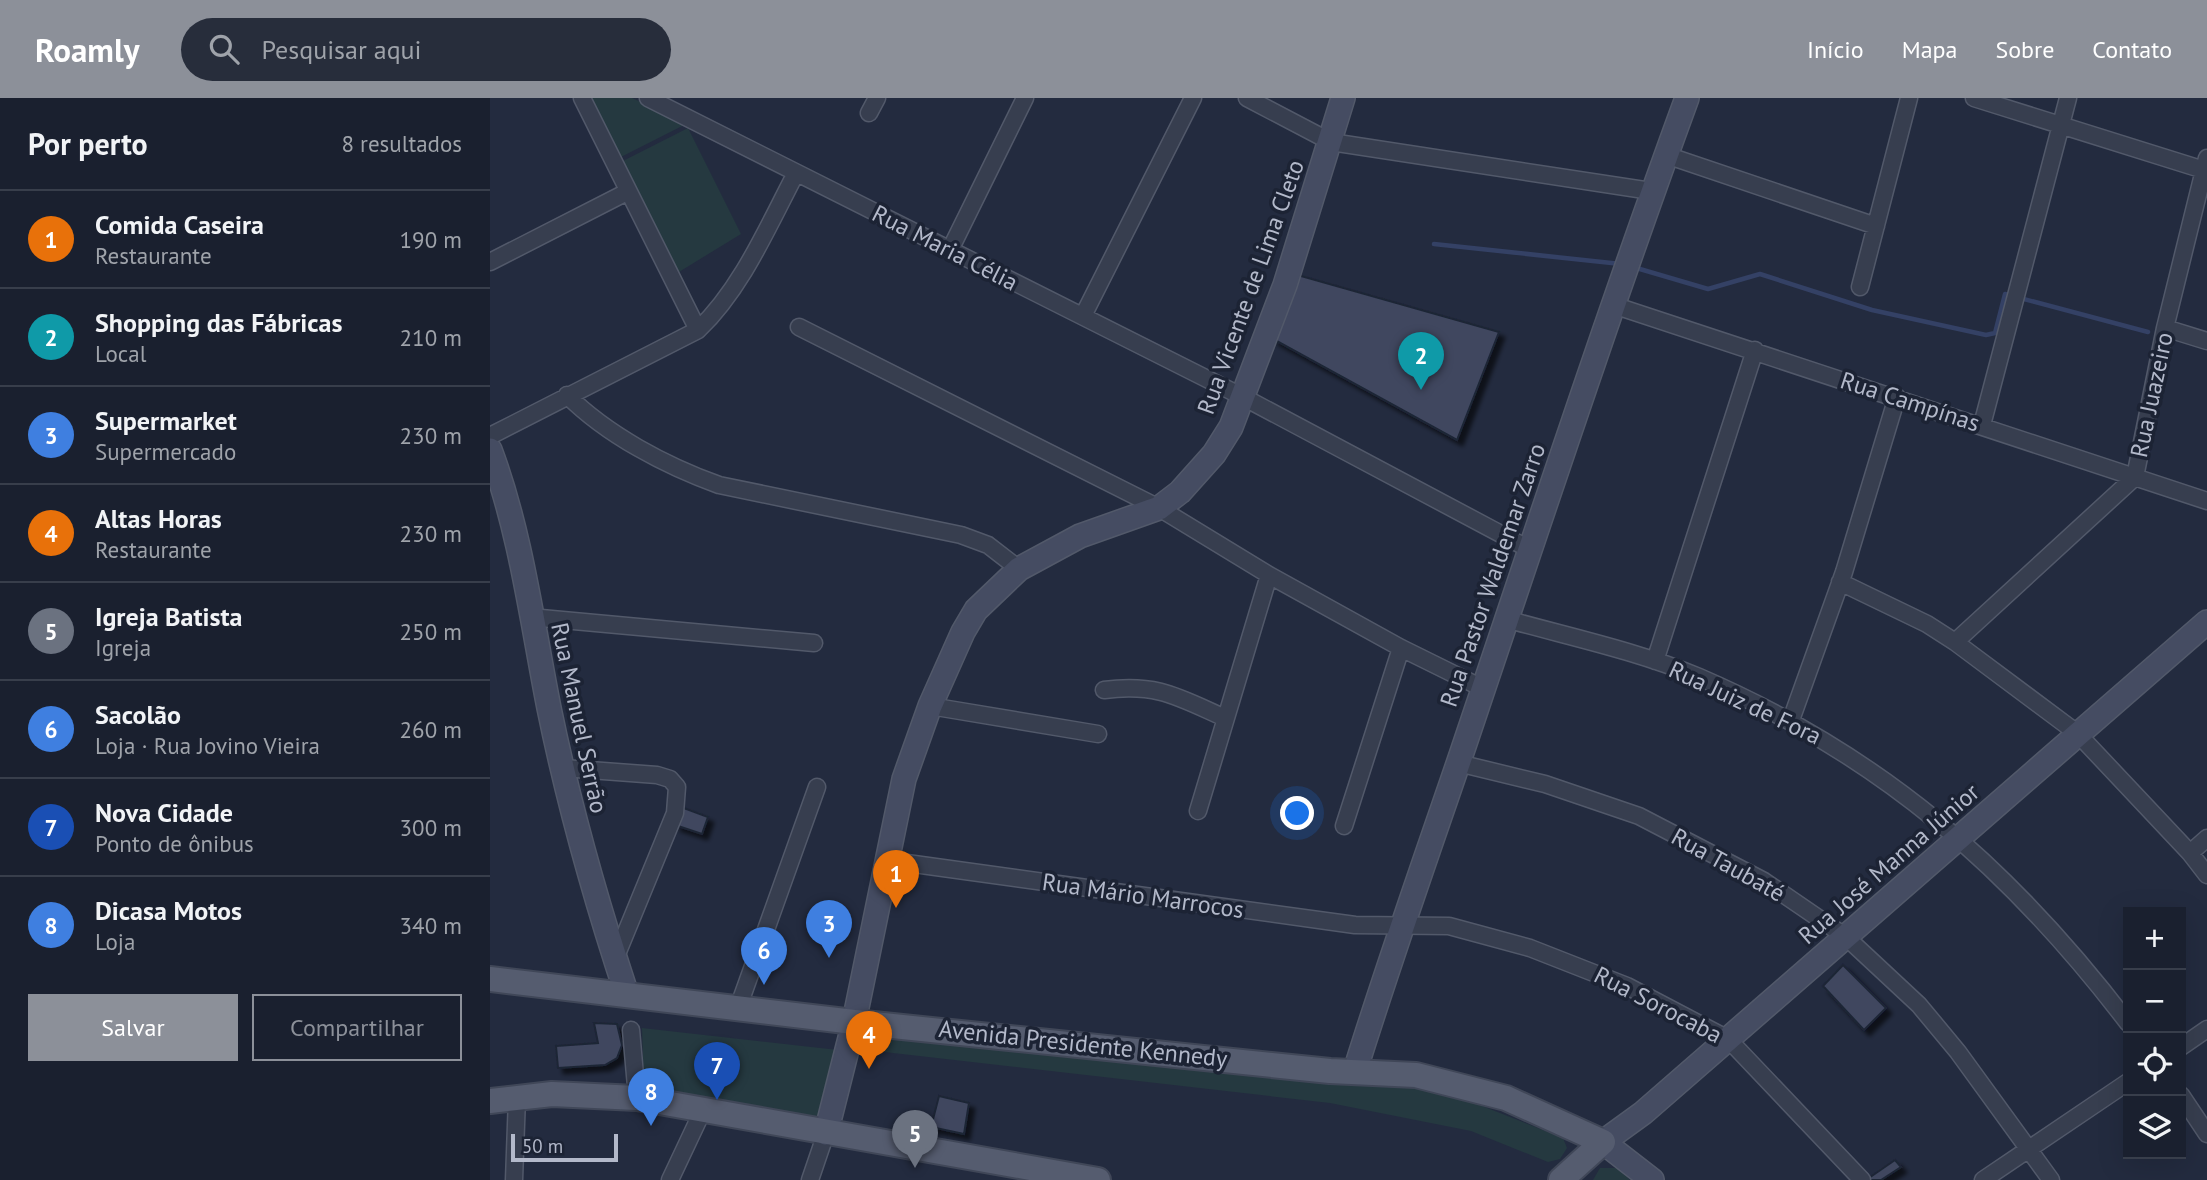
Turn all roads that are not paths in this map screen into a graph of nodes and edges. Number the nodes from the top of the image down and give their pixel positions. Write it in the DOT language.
graph roads {
  1 [pos="582,98"];
  2 [pos="648,98"];
  3 [pos="877,98"];
  4 [pos="1024,98"];
  5 [pos="1193,98"];
  6 [pos="1247,98"];
  7 [pos="1343,98"];
  8 [pos="1687,98"];
  9 [pos="1909,98"];
  10 [pos="1974,98"];
  11 [pos="2068,98"];
  12 [pos="869,113"];
  13 [pos="2062,125"];
  14 [pos="1331,142"];
  15 [pos="1666,155"];
  16 [pos="2206,166"];
  17 [pos="796,173"];
  18 [pos="627,191"];
  19 [pos="1651,191"];
  20 [pos="1876,226"];
  21 [pos="950,250"];
  22 [pos="490,262"];
  23 [pos="1860,287"];
  24 [pos="1613,305"];
  25 [pos="1083,316"];
  26 [pos="799,327"];
  27 [pos="2165,328"];
  28 [pos="698,330"];
  29 [pos="2207,341"];
  30 [pos="1755,350"];
  31 [pos="568,395"];
  32 [pos="1243,397"];
  33 [pos="1897,397"];
  34 [pos="1982,425"];
  35 [pos="490,436"];
  36 [pos="490,450"];
  37 [pos="2135,477"];
  38 [pos="2207,501"];
  39 [pos="1159,508"];
  40 [pos="1529,549"];
  41 [pos="1019,569"];
  42 [pos="1269,575"];
  43 [pos="1840,582"];
  44 [pos="530,617"];
  45 [pos="1506,619"];
  46 [pos="2207,622"];
  47 [pos="1955,642"];
  48 [pos="814,643"];
  49 [pos="1401,648"];
  50 [pos="1655,661"];
  51 [pos="1482,688"];
  52 [pos="1104,690"];
  53 [pos="930,706"];
  54 [pos="1225,718"];
  55 [pos="1791,720"];
  56 [pos="2077,733"];
  57 [pos="1098,734"];
  58 [pos="1458,763"];
  59 [pos="563,768"];
  60 [pos="817,787"];
  61 [pos="1198,811"];
  62 [pos="1344,826"];
  63 [pos="1959,837"];
  64 [pos="2207,838"];
  65 [pos="2190,853"];
  66 [pos="885,860"];
  67 [pos="2207,875"];
  68 [pos="1401,925"];
  69 [pos="1846,937"];
  70 [pos="615,959"];
  71 [pos="490,979"];
  72 [pos="627,995"];
  73 [pos="738,1008"];
  74 [pos="2123,1017"];
  75 [pos="854,1022"];
  76 [pos="2207,1029"];
  77 [pos="631,1030"];
  78 [pos="1728,1039"];
  79 [pos="2186,1044"];
  80 [pos="1355,1071"];
  81 [pos="2123,1085"];
  82 [pos="2182,1096"];
  83 [pos="517,1097"];
  84 [pos="637,1098"];
  85 [pos="490,1101"];
  86 [pos="703,1110"];
  87 [pos="826,1133"];
  88 [pos="2207,1134"];
  89 [pos="1604,1142"];
  90 [pos="2029,1146"];
  91 [pos="1052,1176"];
  92 [pos="514,1180"];
  93 [pos="670,1180"];
  94 [pos="810,1180"];
  95 [pos="1098,1180"];
  96 [pos="1562,1180"];
  97 [pos="1652,1180"];
  98 [pos="1862,1180"];
  99 [pos="1983,1180"];
  100 [pos="2051,1180"];
  1 -- 18 [label="street"];
  2 -- 17 [label="street, Rua Maria Célia"];
  3 -- 12 [label="street"];
  4 -- 21 [label="street"];
  5 -- 25 [label="street"];
  6 -- 14 [label="street"];
  7 -- 14 [label="main road, Rua Vicente de Lima Cleto"];
  8 -- 15 [label="main road, Rua Pastor Waldemar Zarro"];
  9 -- 20 [label="street"];
  10 -- 13 [label="street"];
  11 -- 13 [label="street"];
  13 -- 16 [label="street"];
  13 -- 34 [label="street"];
  14 -- 19 [label="street"];
  14 -- 32 [label="main road, Rua Vicente de Lima Cleto"];
  15 -- 19 [label="main road, Rua Pastor Waldemar Zarro"];
  15 -- 20 [label="street"];
  16 -- 27 [label="street, Rua Juazeiro"];
  17 -- 21 [label="street, Rua Maria Célia"];
  17 -- 28 [label="street"];
  18 -- 22 [label="street"];
  18 -- 28 [label="street"];
  19 -- 24 [label="main road, Rua Pastor Waldemar Zarro"];
  20 -- 23 [label="street"];
  21 -- 25 [label="street, Rua Maria Célia"];
  24 -- 30 [label="street, Rua Campínas"];
  24 -- 40 [label="main road, Rua Pastor Waldemar Zarro"];
  25 -- 32 [label="street, Rua Maria Célia"];
  26 -- 39 [label="street"];
  27 -- 29 [label="street"];
  27 -- 37 [label="street, Rua Juazeiro"];
  28 -- 31 [label="street"];
  30 -- 33 [label="street, Rua Campínas"];
  30 -- 50 [label="street"];
  31 -- 35 [label="street"];
  31 -- 41 [label="street"];
  32 -- 39 [label="main road, Rua Vicente de Lima Cleto"];
  32 -- 40 [label="street, Rua Maria Célia"];
  33 -- 34 [label="street, Rua Campínas"];
  33 -- 43 [label="street"];
  34 -- 37 [label="street, Rua Campínas"];
  36 -- 44 [label="main road, Rua Manuel Serrão"];
  37 -- 38 [label="street, Rua Campínas"];
  37 -- 47 [label="street, Rua Juazeiro"];
  39 -- 41 [label="main road, Rua Vicente de Lima Cleto"];
  39 -- 42 [label="street"];
  40 -- 45 [label="main road, Rua Pastor Waldemar Zarro"];
  41 -- 53 [label="main road, Rua Vicente de Lima Cleto"];
  42 -- 49 [label="street"];
  42 -- 54 [label="street"];
  43 -- 47 [label="street"];
  43 -- 55 [label="street"];
  44 -- 48 [label="street"];
  44 -- 59 [label="main road, Rua Manuel Serrão"];
  45 -- 50 [label="street, Rua Juiz de Fora"];
  45 -- 51 [label="main road, Rua Pastor Waldemar Zarro"];
  46 -- 56 [label="main road, Rua José Manna Júnior"];
  47 -- 56 [label="street"];
  49 -- 51 [label="street"];
  49 -- 62 [label="street"];
  50 -- 55 [label="street, Rua Juiz de Fora"];
  51 -- 58 [label="main road, Rua Pastor Waldemar Zarro"];
  52 -- 54 [label="street"];
  53 -- 57 [label="street"];
  53 -- 66 [label="main road, Rua Vicente de Lima Cleto"];
  54 -- 61 [label="street"];
  55 -- 63 [label="street, Rua Juiz de Fora"];
  56 -- 63 [label="main road, Rua José Manna Júnior"];
  56 -- 65 [label="street"];
  58 -- 68 [label="main road, Rua Pastor Waldemar Zarro"];
  58 -- 69 [label="street, Rua Taubaté"];
  59 -- 70 [label="main road, Rua Manuel Serrão"];
  59 -- 70 [label="street"];
  60 -- 73 [label="street"];
  63 -- 69 [label="main road, Rua José Manna Júnior"];
  63 -- 74 [label="street, Rua Juiz de Fora"];
  64 -- 65 [label="street"];
  65 -- 67 [label="street"];
  66 -- 68 [label="street, Rua Mário Marrocos"];
  66 -- 75 [label="main road, Rua Vicente de Lima Cleto"];
  68 -- 78 [label="street, Rua Sorocaba"];
  68 -- 80 [label="main road, Rua Pastor Waldemar Zarro"];
  69 -- 78 [label="main road, Rua José Manna Júnior"];
  69 -- 90 [label="street, Rua Taubaté"];
  70 -- 72 [label="main road, Rua Manuel Serrão"];
  71 -- 72 [label="main road, Avenida Presidente Kennedy"];
  72 -- 73 [label="main road, Avenida Presidente Kennedy"];
  73 -- 75 [label="main road, Avenida Presidente Kennedy"];
  75 -- 80 [label="main road, Avenida Presidente Kennedy"];
  75 -- 87 [label="main road, Rua Vicente de Lima Cleto"];
  76 -- 79 [label="street"];
  77 -- 84 [label="street"];
  78 -- 89 [label="main road, Rua José Manna Júnior"];
  78 -- 98 [label="street, Rua Sorocaba"];
  80 -- 89 [label="main road, Avenida Presidente Kennedy"];
  81 -- 90 [label="street"];
  82 -- 88 [label="street"];
  83 -- 84 [label="main road"];
  83 -- 85 [label="main road"];
  83 -- 92 [label="street"];
  84 -- 86 [label="main road"];
  86 -- 87 [label="main road"];
  86 -- 93 [label="street"];
  87 -- 91 [label="main road"];
  87 -- 94 [label="street"];
  89 -- 96 [label="main road"];
  89 -- 97 [label="main road, Avenida Presidente Kennedy"];
  90 -- 99 [label="street"];
  90 -- 100 [label="street, Rua Taubaté"];
  91 -- 95 [label="main road"];
}
